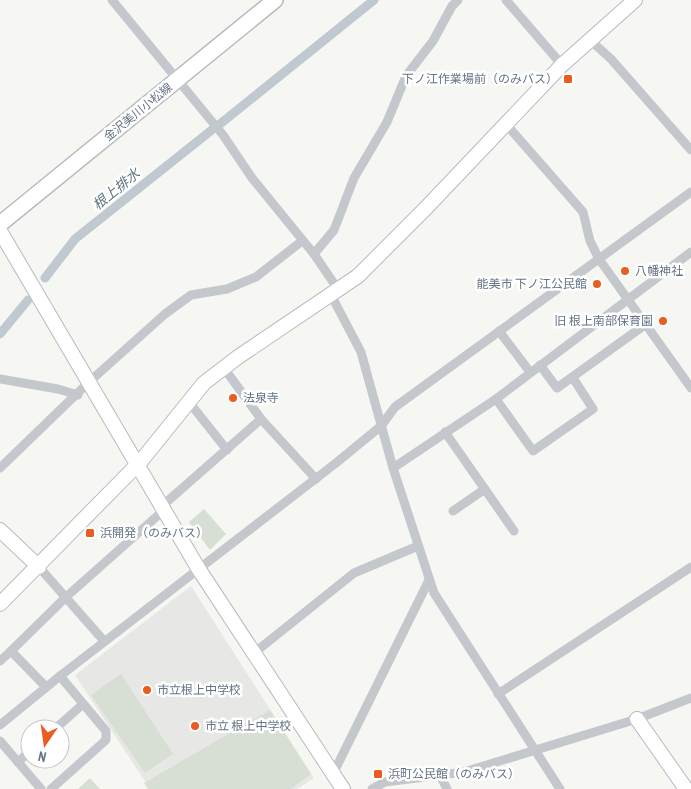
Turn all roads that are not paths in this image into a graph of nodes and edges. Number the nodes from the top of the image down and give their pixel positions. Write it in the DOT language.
graph roads {
  1 [pos="112,0"];
  2 [pos="275,0"];
  3 [pos="458,0"];
  4 [pos="506,0"];
  5 [pos="635,0"];
  6 [pos="589,39"];
  7 [pos="562,65"];
  8 [pos="178,81"];
  9 [pos="506,123"];
  10 [pos="691,150"];
  11 [pos="691,192"];
  12 [pos="0,224"];
  13 [pos="0,231"];
  14 [pos="302,241"];
  15 [pos="691,252"];
  16 [pos="314,254"];
  17 [pos="599,259"];
  18 [pos="334,290"];
  19 [pos="630,300"];
  20 [pos="646,324"];
  21 [pos="499,331"];
  22 [pos="540,365"];
  23 [pos="224,368"];
  24 [pos="530,372"];
  25 [pos="573,378"];
  26 [pos="0,379"];
  27 [pos="89,382"];
  28 [pos="691,388"];
  29 [pos="78,395"];
  30 [pos="496,399"];
  31 [pos="189,402"];
  32 [pos="261,419"];
  33 [pos="382,426"];
  34 [pos="444,432"];
  35 [pos="227,450"];
  36 [pos="136,466"];
  37 [pos="0,468"];
  38 [pos="393,468"];
  39 [pos="316,479"];
  40 [pos="485,489"];
  41 [pos="162,509"];
  42 [pos="453,511"];
  43 [pos="0,530"];
  44 [pos="514,531"];
  45 [pos="418,546"];
  46 [pos="39,567"];
  47 [pos="691,567"];
  48 [pos="198,568"];
  49 [pos="429,580"];
  50 [pos="66,597"];
  51 [pos="0,604"];
  52 [pos="104,641"];
  53 [pos="11,652"];
  54 [pos="254,653"];
  55 [pos="0,661"];
  56 [pos="60,676"];
  57 [pos="46,687"];
  58 [pos="498,694"];
  59 [pos="691,698"];
  60 [pos="83,704"];
  61 [pos="66,719"];
  62 [pos="638,719"];
  63 [pos="0,725"];
  64 [pos="0,741"];
  65 [pos="533,749"];
  66 [pos="18,762"];
  67 [pos="333,774"];
  68 [pos="440,774"];
  69 [pos="42,789"];
  70 [pos="51,789"];
  71 [pos="343,789"];
  72 [pos="372,789"];
  73 [pos="447,789"];
  74 [pos="560,789"];
  75 [pos="686,789"];
  1 -- 8 [label="street"];
  2 -- 8 [label="main road, 金沢美川小松線"];
  3 -- 16 [label="street"];
  4 -- 7 [label="street"];
  5 -- 6 [label="street"];
  6 -- 7 [label="street"];
  6 -- 10 [label="street"];
  7 -- 9 [label="street"];
  8 -- 12 [label="main road, 金沢美川小松線"];
  8 -- 14 [label="street"];
  9 -- 17 [label="street"];
  9 -- 18 [label="street"];
  11 -- 17 [label="street"];
  13 -- 27 [label="street"];
  14 -- 16 [label="street"];
  14 -- 27 [label="street"];
  15 -- 19 [label="street"];
  16 -- 18 [label="street"];
  17 -- 19 [label="street"];
  17 -- 21 [label="street"];
  18 -- 23 [label="street"];
  18 -- 33 [label="street"];
  19 -- 20 [label="street"];
  19 -- 22 [label="street"];
  20 -- 25 [label="street"];
  20 -- 28 [label="street"];
  21 -- 24 [label="street"];
  21 -- 33 [label="street"];
  22 -- 24 [label="street"];
  22 -- 25 [label="street"];
  23 -- 31 [label="street"];
  23 -- 32 [label="street"];
  24 -- 30 [label="street"];
  25 -- 30 [label="street"];
  26 -- 29 [label="street"];
  27 -- 29 [label="street"];
  27 -- 36 [label="street"];
  29 -- 37 [label="street"];
  30 -- 34 [label="street"];
  31 -- 35 [label="street"];
  31 -- 36 [label="street"];
  32 -- 35 [label="street"];
  32 -- 39 [label="street"];
  33 -- 38 [label="street"];
  33 -- 39 [label="street"];
  34 -- 38 [label="street"];
  34 -- 40 [label="street"];
  35 -- 41 [label="street"];
  36 -- 41 [label="street"];
  36 -- 46 [label="street"];
  38 -- 45 [label="street"];
  39 -- 48 [label="street"];
  40 -- 42 [label="street"];
  40 -- 44 [label="street"];
  41 -- 48 [label="street"];
  41 -- 50 [label="street"];
  43 -- 46 [label="street"];
  45 -- 49 [label="street"];
  45 -- 54 [label="street"];
  46 -- 50 [label="street"];
  46 -- 51 [label="street"];
  47 -- 58 [label="street"];
  48 -- 52 [label="street"];
  48 -- 54 [label="street"];
  49 -- 58 [label="street"];
  49 -- 67 [label="street"];
  50 -- 52 [label="street"];
  50 -- 53 [label="street"];
  52 -- 56 [label="street"];
  53 -- 55 [label="street"];
  53 -- 57 [label="street"];
  54 -- 67 [label="street"];
  56 -- 57 [label="street"];
  56 -- 60 [label="street"];
  57 -- 63 [label="street"];
  58 -- 65 [label="street"];
  59 -- 62 [label="street"];
  60 -- 61 [label="street"];
  60 -- 70 [label="street"];
  62 -- 65 [label="street"];
  62 -- 75 [label="street"];
  64 -- 66 [label="street"];
  65 -- 68 [label="street"];
  65 -- 74 [label="street"];
  66 -- 69 [label="street"];
  67 -- 71 [label="street"];
  68 -- 72 [label="street"];
  68 -- 73 [label="street"];
}
